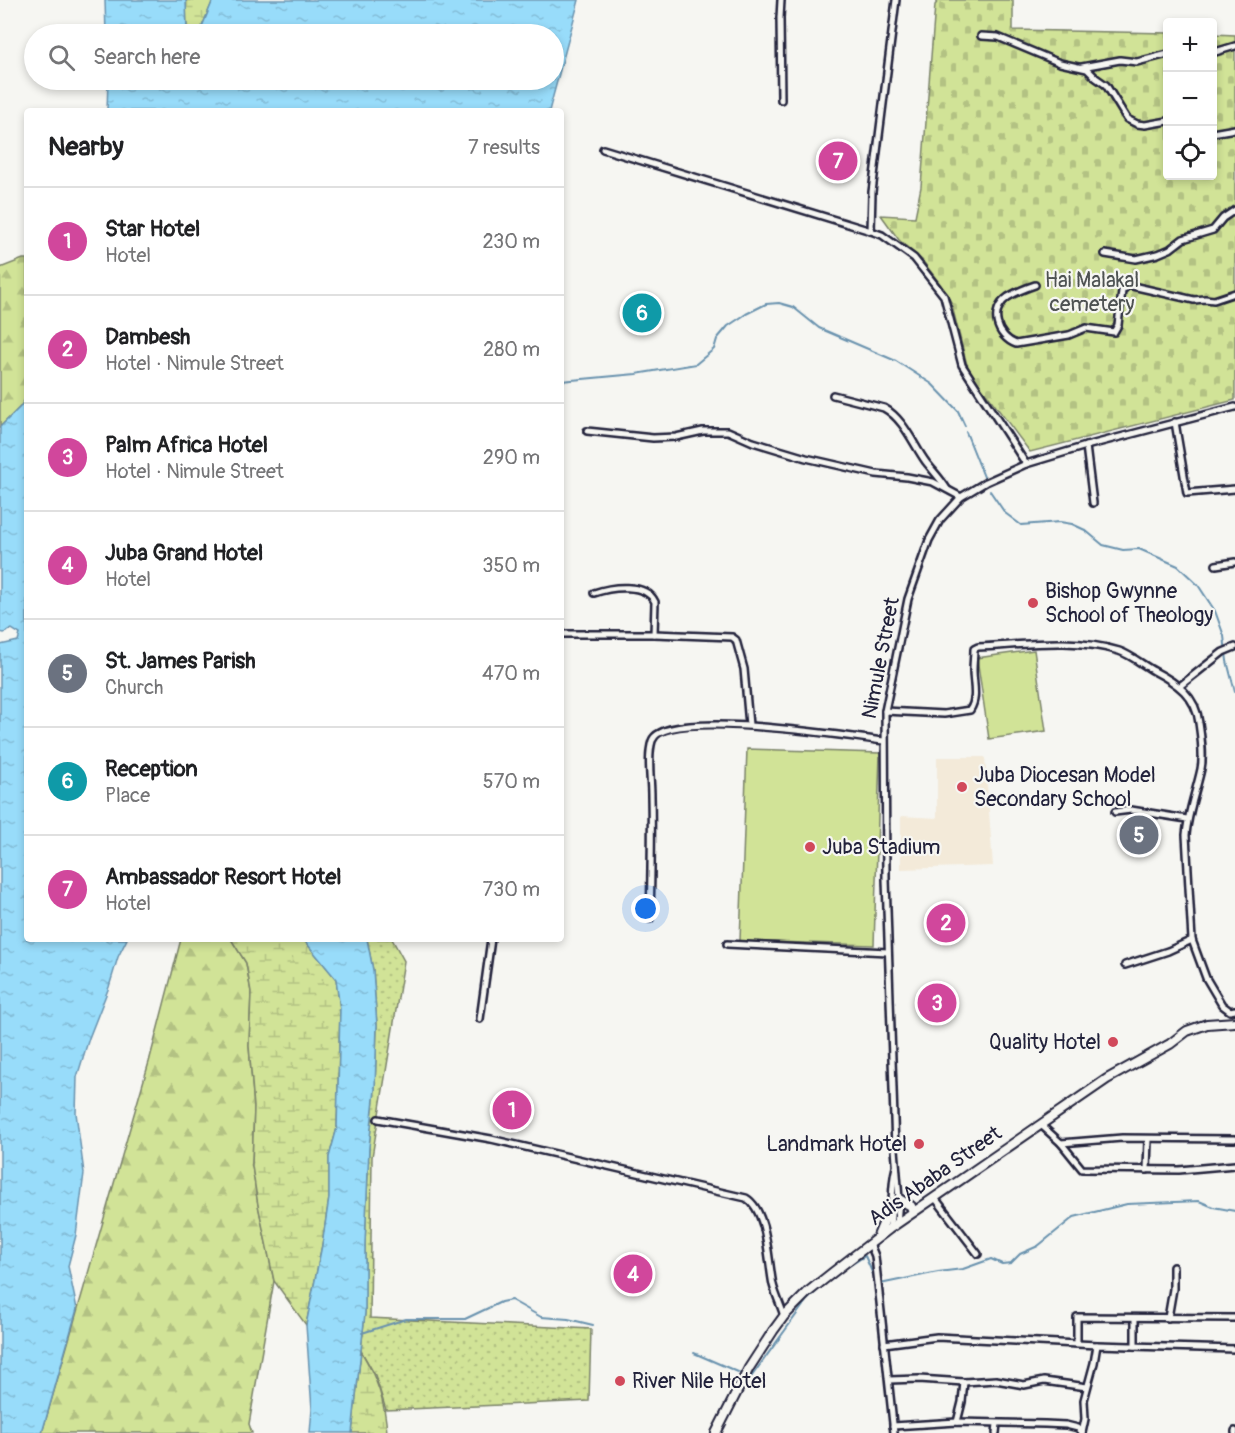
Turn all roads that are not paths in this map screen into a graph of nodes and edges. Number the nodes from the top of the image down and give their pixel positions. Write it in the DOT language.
graph roads {
  1 [pos="781,0"];
  2 [pos="896,0"];
  3 [pos="981,36"];
  4 [pos="1235,46"];
  5 [pos="1217,51"];
  6 [pos="1163,55"];
  7 [pos="1082,67"];
  8 [pos="782,99"];
  9 [pos="1163,122"];
  10 [pos="1235,129"];
  11 [pos="1217,132"];
  12 [pos="603,149"];
  13 [pos="1235,210"];
  14 [pos="871,231"];
  15 [pos="1106,254"];
  16 [pos="1035,285"];
  17 [pos="1235,293"];
  18 [pos="833,395"];
  19 [pos="1235,407"];
  20 [pos="1175,422"];
  21 [pos="587,431"];
  22 [pos="1086,446"];
  23 [pos="1026,464"];
  24 [pos="1235,489"];
  25 [pos="948,490"];
  26 [pos="960,496"];
  27 [pos="1093,503"];
  28 [pos="1235,562"];
  29 [pos="1216,565"];
  30 [pos="594,593"];
  31 [pos="564,634"];
  32 [pos="654,634"];
  33 [pos="1235,647"];
  34 [pos="1180,686"];
  35 [pos="885,711"];
  36 [pos="749,725"];
  37 [pos="884,741"];
  38 [pos="1115,812"];
  39 [pos="1187,819"];
  40 [pos="650,919"];
  41 [pos="1192,940"];
  42 [pos="491,942"];
  43 [pos="727,944"];
  44 [pos="888,952"];
  45 [pos="1125,965"];
  46 [pos="1232,1011"];
  47 [pos="480,1019"];
  48 [pos="1235,1022"];
  49 [pos="378,1119"];
  50 [pos="1041,1125"];
  51 [pos="1148,1139"];
  52 [pos="1235,1139"];
  53 [pos="1061,1143"];
  54 [pos="1235,1165"];
  55 [pos="896,1166"];
  56 [pos="1147,1170"];
  57 [pos="935,1198"];
  58 [pos="899,1199"];
  59 [pos="890,1207"];
  60 [pos="914,1212"];
  61 [pos="897,1224"];
  62 [pos="889,1229"];
  63 [pos="874,1241"];
  64 [pos="978,1254"];
  65 [pos="1173,1268"];
  66 [pos="784,1316"];
  67 [pos="1168,1318"];
  68 [pos="1235,1318"];
  69 [pos="1135,1319"];
  70 [pos="1077,1342"];
  71 [pos="884,1344"];
  72 [pos="1097,1345"];
  73 [pos="1136,1346"];
  74 [pos="1235,1349"];
  75 [pos="889,1380"];
  76 [pos="964,1382"];
  77 [pos="1087,1387"];
  78 [pos="957,1422"];
  79 [pos="997,1424"];
  80 [pos="893,1430"];
  81 [pos="1082,1432"];
  82 [pos="716,1433"];
  83 [pos="996,1433"];
  1 -- 8 [label="street"];
  2 -- 14 [label="street"];
  3 -- 7 [label="street"];
  4 -- 5 [label="street"];
  6 -- 7 [label="street"];
  7 -- 9 [label="street"];
  10 -- 11 [label="street"];
  12 -- 14 [label="street"];
  13 -- 15 [label="street"];
  14 -- 23 [label="street"];
  16 -- 17 [label="street"];
  18 -- 25 [label="street"];
  19 -- 20 [label="street, Nimule Street"];
  20 -- 22 [label="street, Nimule Street"];
  20 -- 24 [label="street"];
  21 -- 25 [label="street"];
  22 -- 23 [label="street, Nimule Street"];
  22 -- 27 [label="street"];
  23 -- 26 [label="street, Nimule Street"];
  25 -- 26 [label="street"];
  26 -- 35 [label="street, Nimule Street"];
  28 -- 29 [label="street"];
  30 -- 32 [label="street"];
  31 -- 32 [label="street"];
  32 -- 36 [label="street"];
  33 -- 34 [label="street"];
  34 -- 35 [label="street"];
  34 -- 39 [label="street"];
  35 -- 37 [label="street, Nimule Street"];
  36 -- 37 [label="street"];
  36 -- 40 [label="street"];
  37 -- 44 [label="street, Nimule Street"];
  38 -- 39 [label="street"];
  39 -- 41 [label="street"];
  41 -- 45 [label="street"];
  41 -- 46 [label="street"];
  42 -- 47 [label="street"];
  43 -- 44 [label="street"];
  44 -- 55 [label="street, Nimule Street"];
  48 -- 50 [label="street, Adis Ababa Street"];
  49 -- 66 [label="street"];
  50 -- 53 [label="street"];
  50 -- 57 [label="street, Adis Ababa Street"];
  51 -- 52 [label="street"];
  51 -- 53 [label="street"];
  51 -- 56 [label="street"];
  53 -- 56 [label="street"];
  54 -- 56 [label="street"];
  55 -- 58 [label="street, Nimule Street"];
  55 -- 59 [label="street, Nimule Street"];
  57 -- 60 [label="street, Adis Ababa Street"];
  57 -- 64 [label="street"];
  58 -- 60 [label="street"];
  58 -- 61 [label="street, Nimule Street"];
  59 -- 62 [label="street, Nimule Street"];
  59 -- 63 [label="street"];
  60 -- 61 [label="street, Adis Ababa Street"];
  61 -- 62 [label="street, Adis Ababa Street"];
  62 -- 63 [label="street, Adis Ababa Street"];
  63 -- 66 [label="street, Adis Ababa Street"];
  63 -- 71 [label="street"];
  65 -- 67 [label="street"];
  66 -- 82 [label="street, Adis Ababa Street"];
  67 -- 68 [label="street"];
  67 -- 69 [label="street"];
  69 -- 70 [label="street"];
  69 -- 73 [label="street"];
  70 -- 71 [label="street"];
  70 -- 72 [label="street"];
  71 -- 75 [label="street"];
  72 -- 73 [label="street"];
  72 -- 77 [label="street"];
  73 -- 74 [label="street"];
  75 -- 76 [label="street"];
  75 -- 80 [label="street"];
  76 -- 77 [label="street"];
  76 -- 78 [label="street"];
  77 -- 81 [label="street"];
  78 -- 79 [label="street"];
  78 -- 80 [label="street"];
  79 -- 81 [label="street"];
  79 -- 83 [label="street"];
}
